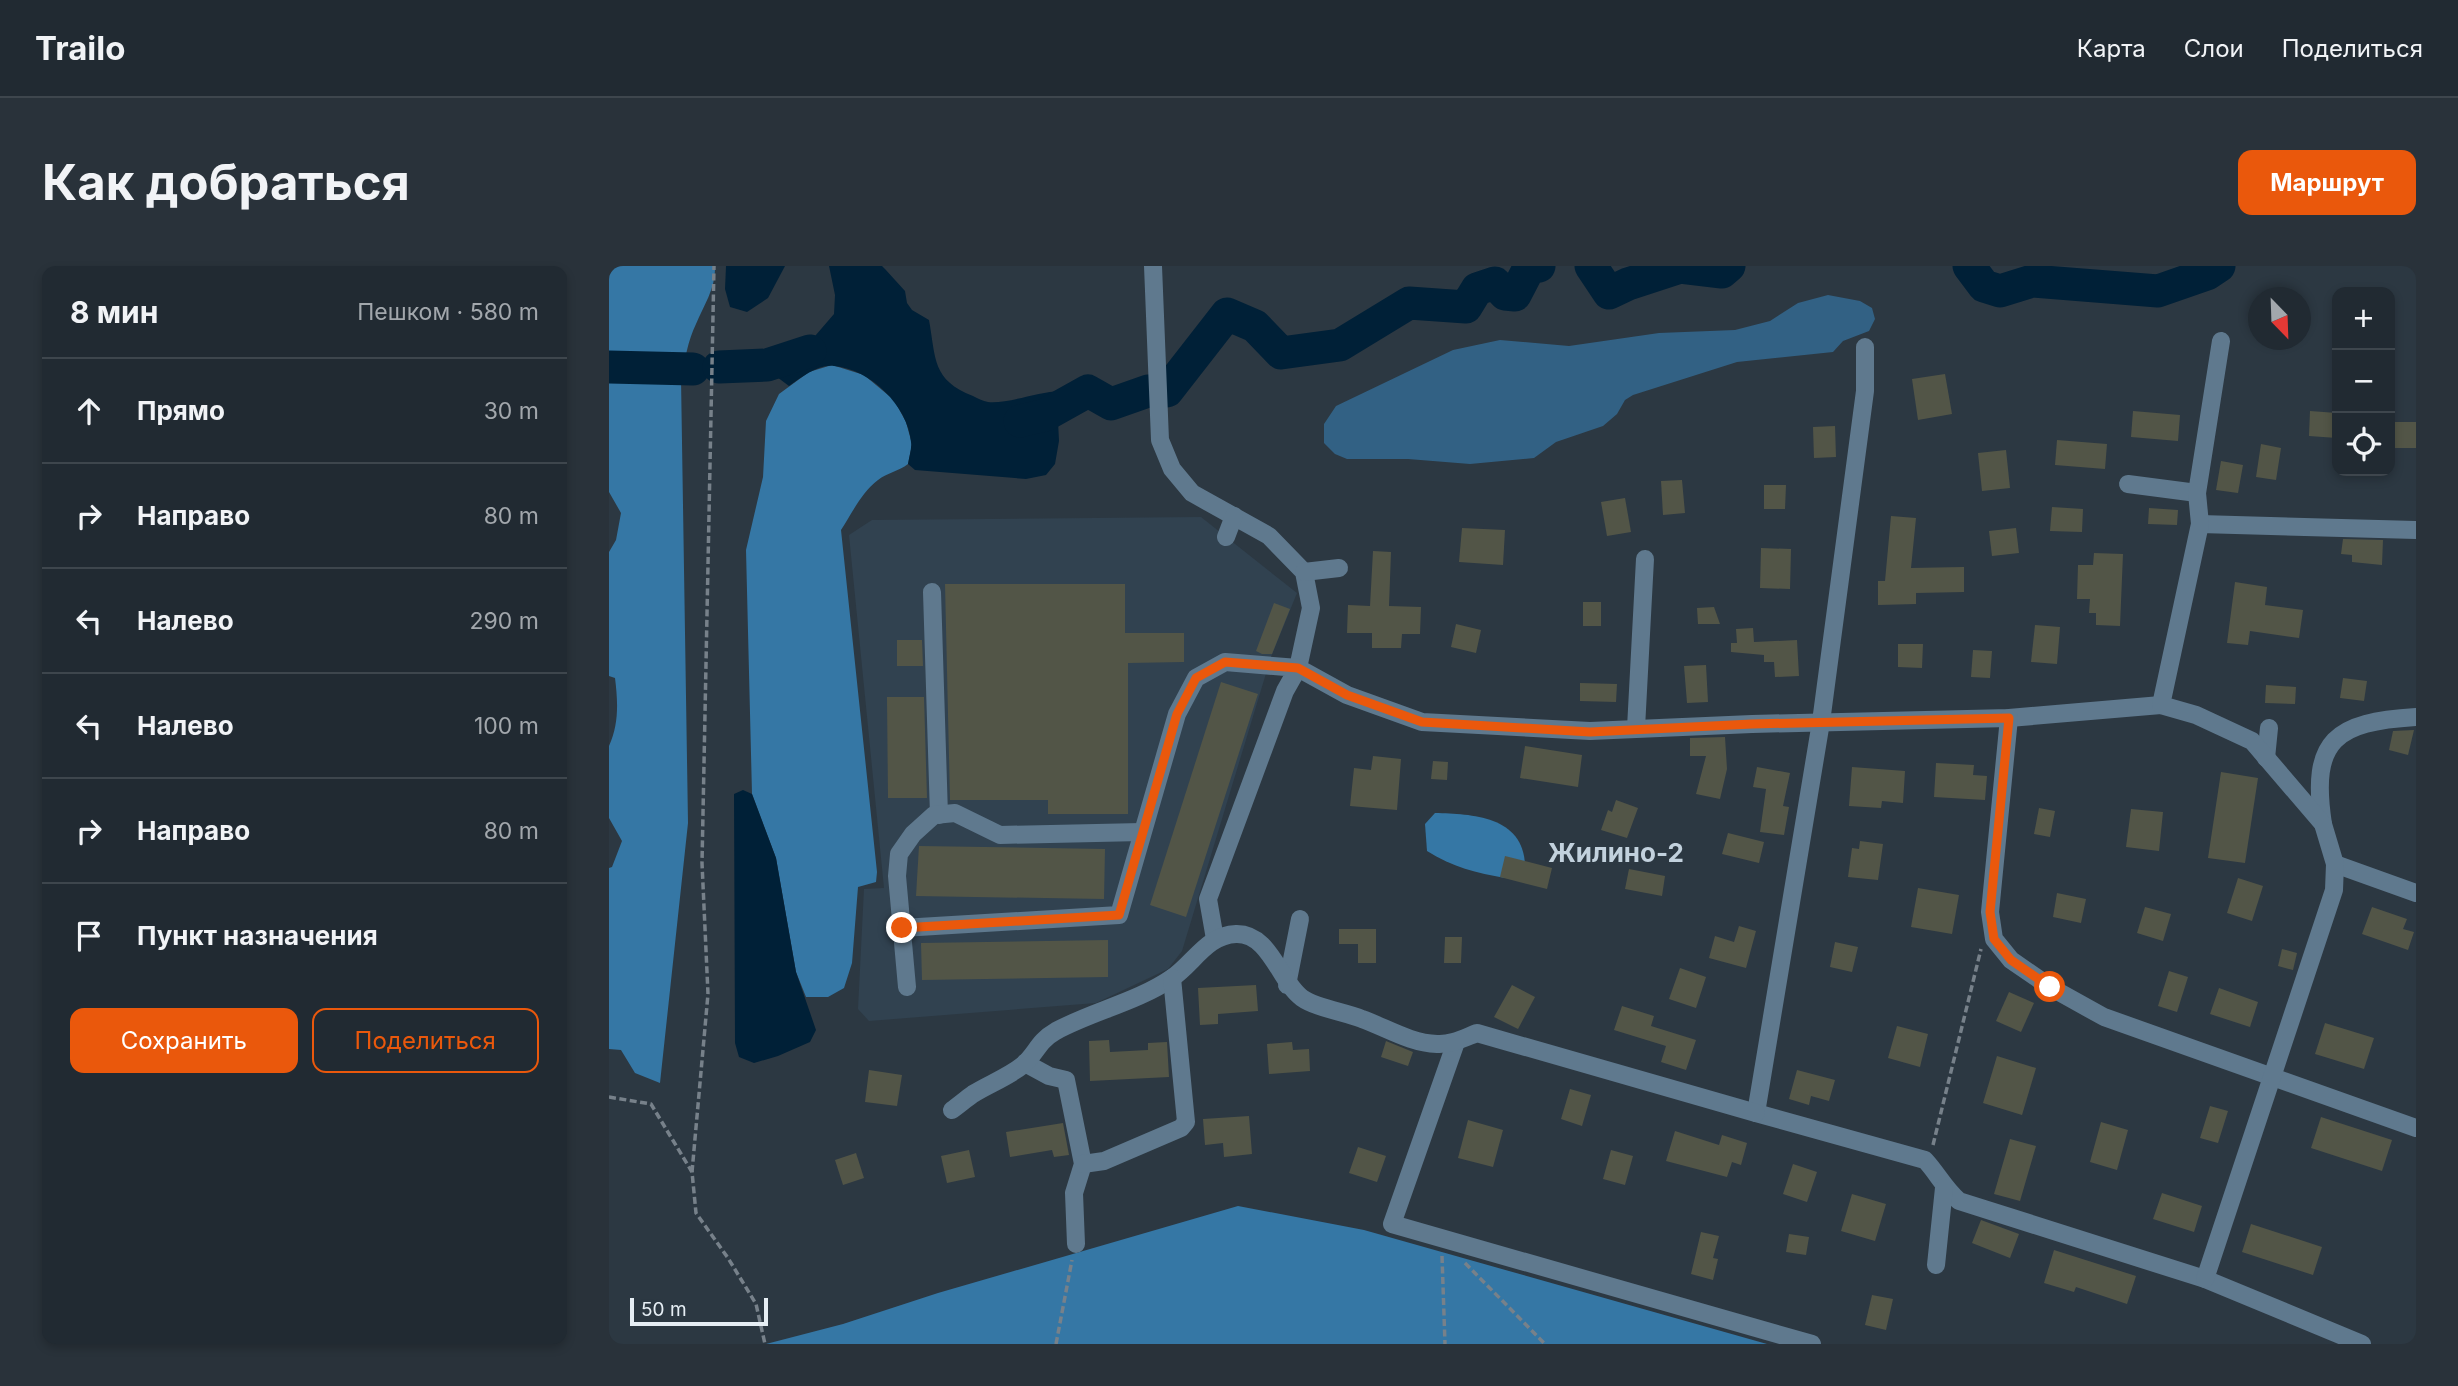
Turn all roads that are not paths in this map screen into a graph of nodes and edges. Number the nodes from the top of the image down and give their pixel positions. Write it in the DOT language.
graph roads {
  1 [pos="1153,266"];
  2 [pos="2221,341"];
  3 [pos="1865,347"];
  4 [pos="2128,484"];
  5 [pos="2197,493"];
  6 [pos="1234,516"];
  7 [pos="2200,524"];
  8 [pos="2416,530"];
  9 [pos="1226,537"];
  10 [pos="1645,559"];
  11 [pos="1339,568"];
  12 [pos="1304,572"];
  13 [pos="932,592"];
  14 [pos="1298,668"];
  15 [pos="2161,705"];
  16 [pos="2416,717"];
  17 [pos="2009,718"];
  18 [pos="1821,722"];
  19 [pos="1636,728"];
  20 [pos="2269,728"];
  21 [pos="2266,758"];
  22 [pos="939,815"];
  23 [pos="2323,824"];
  24 [pos="1142,832"];
  25 [pos="2335,864"];
  26 [pos="2416,893"];
  27 [pos="1300,919"];
  28 [pos="902,928"];
  29 [pos="1215,939"];
  30 [pos="1172,978"];
  31 [pos="1287,985"];
  32 [pos="907,987"];
  33 [pos="1456,1042"];
  34 [pos="1025,1063"];
  35 [pos="2273,1078"];
  36 [pos="952,1110"];
  37 [pos="1756,1113"];
  38 [pos="2416,1128"];
  39 [pos="1083,1164"];
  40 [pos="1944,1188"];
  41 [pos="1076,1244"];
  42 [pos="1936,1265"];
  43 [pos="2205,1279"];
  44 [pos="1812,1344"];
  45 [pos="2363,1344"];
  1 -- 6 [label="street"];
  2 -- 5 [label="street"];
  3 -- 18 [label="street"];
  4 -- 5 [label="street"];
  5 -- 7 [label="street"];
  6 -- 9 [label="street"];
  6 -- 12 [label="street"];
  7 -- 8 [label="street"];
  7 -- 15 [label="street"];
  10 -- 19 [label="street"];
  11 -- 12 [label="street"];
  12 -- 14 [label="street"];
  13 -- 22 [label="street"];
  14 -- 19 [label="street"];
  14 -- 24 [label="street"];
  14 -- 29 [label="street"];
  15 -- 17 [label="street"];
  15 -- 21 [label="street"];
  16 -- 23 [label="street"];
  17 -- 18 [label="street"];
  17 -- 35 [label="street"];
  18 -- 19 [label="street"];
  18 -- 37 [label="street"];
  20 -- 21 [label="street"];
  21 -- 23 [label="street"];
  22 -- 24 [label="street"];
  22 -- 28 [label="street"];
  23 -- 25 [label="street"];
  24 -- 28 [label="street"];
  25 -- 26 [label="street"];
  25 -- 35 [label="street"];
  27 -- 31 [label="street"];
  28 -- 32 [label="street"];
  29 -- 30 [label="street"];
  29 -- 31 [label="street"];
  30 -- 34 [label="street"];
  30 -- 39 [label="street"];
  31 -- 33 [label="street"];
  33 -- 37 [label="street"];
  33 -- 44 [label="street"];
  34 -- 36 [label="street"];
  34 -- 39 [label="street"];
  35 -- 38 [label="street"];
  35 -- 43 [label="street"];
  37 -- 40 [label="street"];
  39 -- 41 [label="street"];
  40 -- 42 [label="street"];
  40 -- 43 [label="street"];
  43 -- 45 [label="street"];
}
